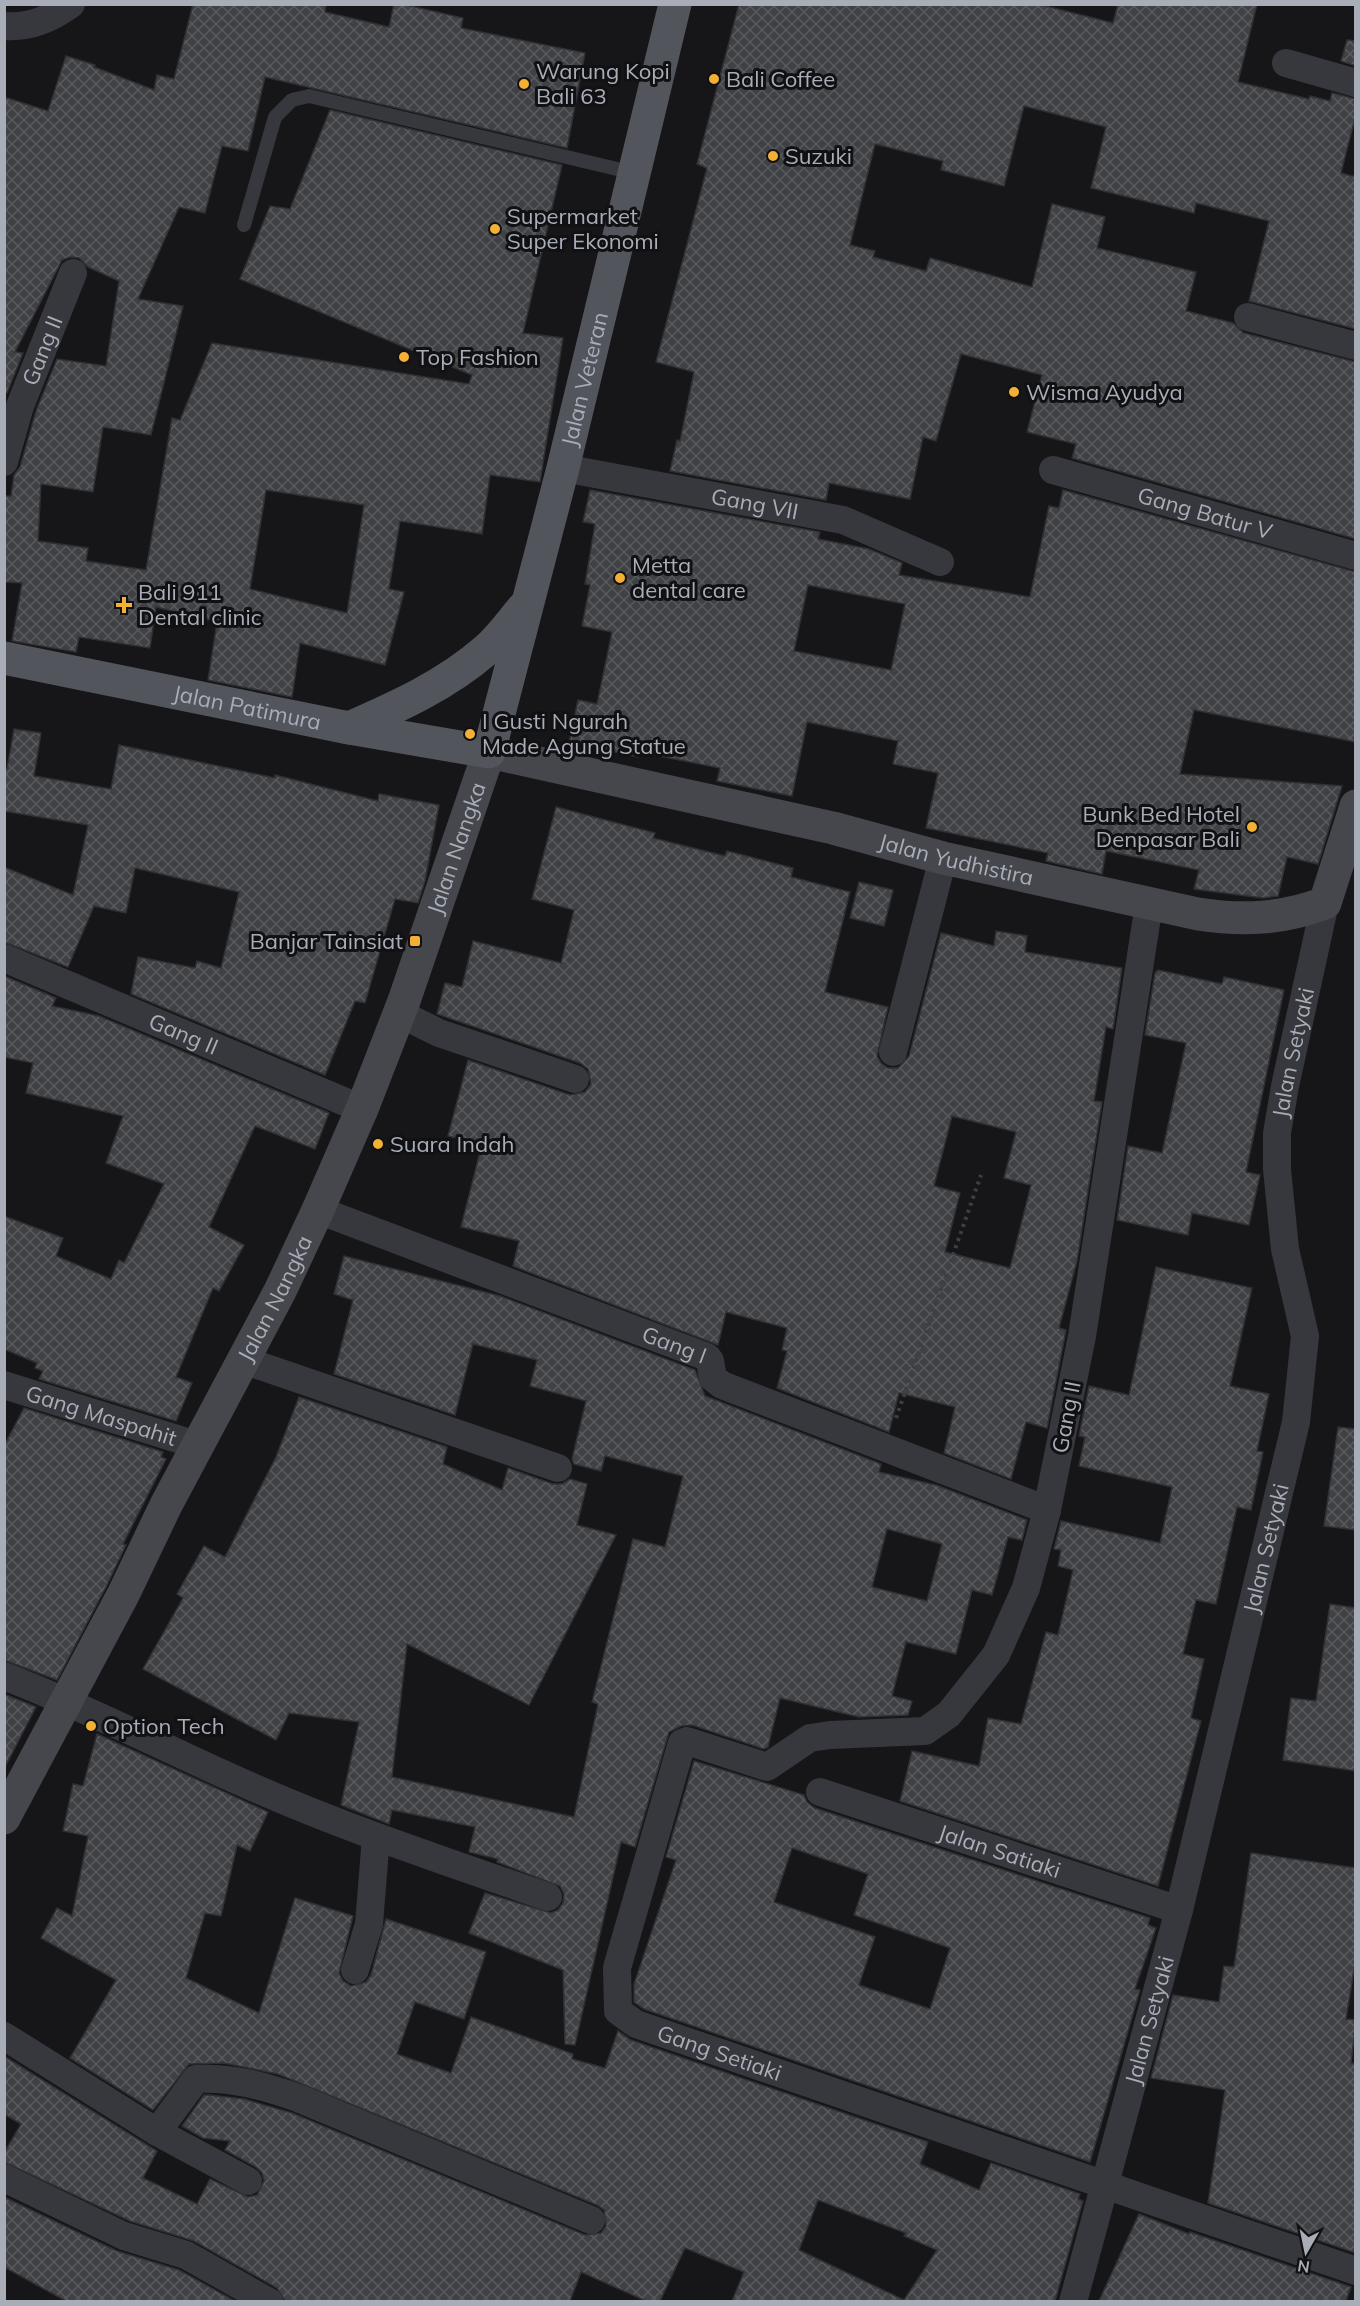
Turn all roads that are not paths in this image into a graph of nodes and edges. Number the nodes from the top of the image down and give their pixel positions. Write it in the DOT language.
graph roads {
  1 [pos="71,4"];
  2 [pos="675,4"];
  3 [pos="4,26"];
  4 [pos="1286,63"];
  5 [pos="1356,83"];
  6 [pos="634,174"];
  7 [pos="244,225"];
  8 [pos="73,273"];
  9 [pos="1248,317"];
  10 [pos="1356,346"];
  11 [pos="4,462"];
  12 [pos="563,468"];
  13 [pos="1053,470"];
  14 [pos="1356,556"];
  15 [pos="940,562"];
  16 [pos="529,602"];
  17 [pos="4,658"];
  18 [pos="349,728"];
  19 [pos="489,752"];
  20 [pos="1356,806"];
  21 [pos="943,858"];
  22 [pos="1325,903"];
  23 [pos="1149,904"];
  24 [pos="4,958"];
  25 [pos="399,1013"];
  26 [pos="893,1052"];
  27 [pos="575,1079"];
  28 [pos="362,1109"];
  29 [pos="318,1210"];
  30 [pos="243,1360"];
  31 [pos="4,1385"];
  32 [pos="200,1446"];
  33 [pos="558,1468"];
  34 [pos="1047,1510"];
  35 [pos="4,1676"];
  36 [pos="67,1700"];
  37 [pos="701,1745"];
  38 [pos="820,1792"];
  39 [pos="4,1818"];
  40 [pos="376,1837"];
  41 [pos="548,1897"];
  42 [pos="1179,1910"];
  43 [pos="355,1970"];
  44 [pos="4,2036"];
  45 [pos="157,2132"];
  46 [pos="4,2178"];
  47 [pos="248,2181"];
  48 [pos="1106,2185"];
  49 [pos="591,2220"];
  50 [pos="1356,2271"];
  51 [pos="269,2301"];
  52 [pos="1072,2301"];
  1 -- 3 [label="street"];
  2 -- 6 [label="main road, Jalan Veteran"];
  4 -- 5 [label="street"];
  6 -- 7 [label="lane"];
  6 -- 12 [label="main road, Jalan Veteran"];
  8 -- 11 [label="street, Gang II"];
  9 -- 10 [label="street"];
  12 -- 15 [label="street, Gang VII"];
  12 -- 16 [label="main road, Jalan Veteran"];
  13 -- 14 [label="street, Gang Batur V"];
  16 -- 18 [label="main road"];
  16 -- 19 [label="main road, Jalan Veteran"];
  17 -- 18 [label="main road, Jalan Patimura"];
  18 -- 19 [label="main road, Jalan Patimura"];
  19 -- 21 [label="main road, Jalan Yudhistira"];
  19 -- 25 [label="main road, Jalan Nangka"];
  20 -- 22 [label="main road"];
  21 -- 23 [label="main road, Jalan Yudhistira"];
  21 -- 26 [label="street"];
  22 -- 23 [label="main road, Jalan Yudhistira"];
  22 -- 42 [label="street, Jalan Setyaki"];
  23 -- 34 [label="street, Gang II"];
  24 -- 28 [label="street, Gang II"];
  25 -- 27 [label="street"];
  25 -- 28 [label="main road, Jalan Nangka"];
  28 -- 29 [label="main road, Jalan Nangka"];
  29 -- 30 [label="main road, Jalan Nangka"];
  29 -- 34 [label="street, Gang I"];
  30 -- 32 [label="main road, Jalan Nangka"];
  30 -- 33 [label="street"];
  31 -- 32 [label="street, Gang Maspahit"];
  32 -- 36 [label="main road, Jalan Nangka"];
  34 -- 37 [label="street, Gang II"];
  35 -- 36 [label="street"];
  36 -- 39 [label="main road, Jalan Nangka"];
  36 -- 40 [label="street"];
  37 -- 48 [label="street, Gang Setiaki"];
  38 -- 42 [label="street, Jalan Satiaki"];
  40 -- 41 [label="street"];
  40 -- 43 [label="street"];
  42 -- 48 [label="street, Jalan Setyaki"];
  44 -- 45 [label="street"];
  45 -- 47 [label="street"];
  45 -- 49 [label="street"];
  46 -- 51 [label="street"];
  48 -- 50 [label="street"];
  48 -- 52 [label="street, Jalan Setyaki"];
}
